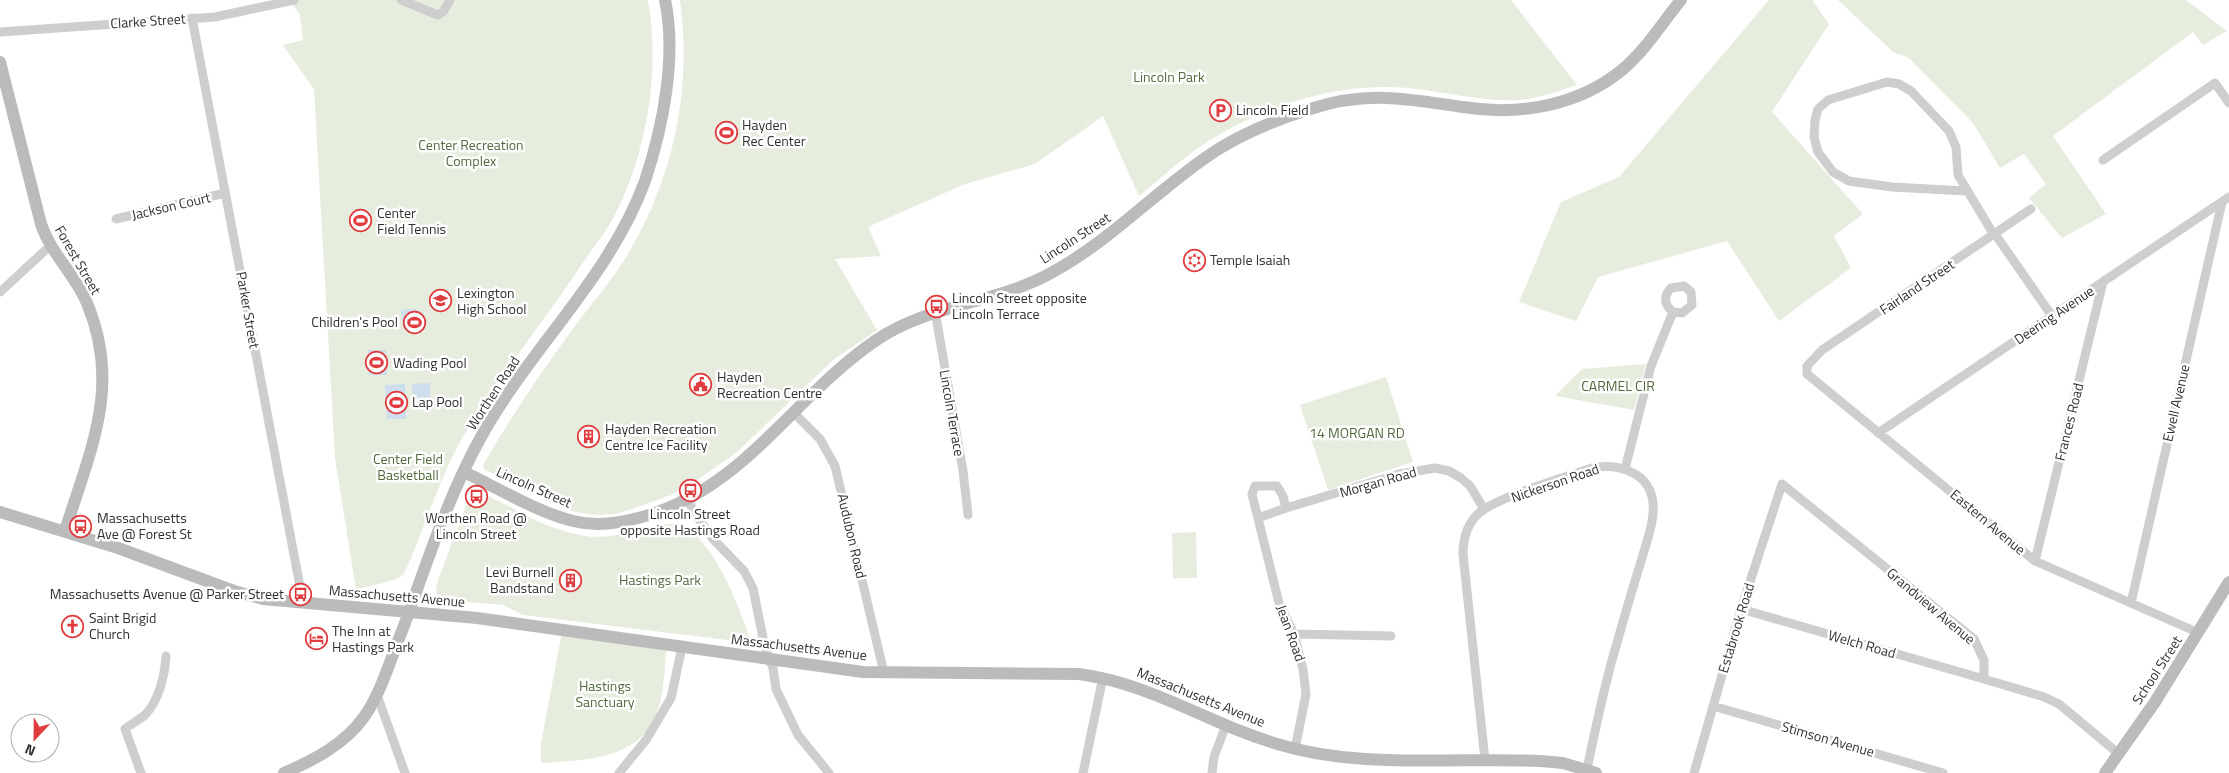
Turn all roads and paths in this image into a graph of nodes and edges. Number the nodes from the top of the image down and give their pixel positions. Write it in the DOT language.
graph roads {
  1 [pos="294,0"];
  2 [pos="401,0"];
  3 [pos="450,0"];
  4 [pos="665,0"];
  5 [pos="1681,0"];
  6 [pos="192,18"];
  7 [pos="0,32"];
  8 [pos="0,62"];
  9 [pos="2229,103"];
  10 [pos="2103,160"];
  11 [pos="1966,192"];
  12 [pos="225,193"];
  13 [pos="2226,200"];
  14 [pos="2032,209"];
  15 [pos="116,219"];
  16 [pos="1994,235"];
  17 [pos="50,246"];
  18 [pos="2103,282"];
  19 [pos="0,292"];
  20 [pos="935,311"];
  21 [pos="1673,312"];
  22 [pos="2052,316"];
  23 [pos="1806,369"];
  24 [pos="793,412"];
  25 [pos="1878,433"];
  26 [pos="1625,469"];
  27 [pos="464,472"];
  28 [pos="1782,484"];
  29 [pos="688,500"];
  30 [pos="1286,508"];
  31 [pos="1484,509"];
  32 [pos="0,512"];
  33 [pos="968,514"];
  34 [pos="1258,518"];
  35 [pos="65,531"];
  36 [pos="2035,561"];
  37 [pos="2229,582"];
  38 [pos="303,602"];
  39 [pos="2131,603"];
  40 [pos="1740,609"];
  41 [pos="409,612"];
  42 [pos="2199,633"];
  43 [pos="1294,634"];
  44 [pos="1391,636"];
  45 [pos="682,646"];
  46 [pos="166,656"];
  47 [pos="769,659"];
  48 [pos="884,673"];
  49 [pos="1103,677"];
  50 [pos="1984,679"];
  51 [pos="376,696"];
  52 [pos="1713,706"];
  53 [pos="1226,725"];
  54 [pos="1295,749"];
  55 [pos="2119,754"];
  56 [pos="1484,760"];
  57 [pos="1591,771"];
  58 [pos="623,772"];
  59 [pos="140,773"];
  60 [pos="284,773"];
  61 [pos="405,773"];
  62 [pos="829,773"];
  63 [pos="1083,773"];
  64 [pos="1212,773"];
  65 [pos="1694,773"];
  66 [pos="1944,773"];
  67 [pos="2105,773"];
  1 -- 6 [label="street, Clarke Street"];
  2 -- 3 [label="street"];
  4 -- 27 [label="main road, Worthen Road"];
  5 -- 20 [label="main road, Lincoln Street"];
  6 -- 7 [label="street, Clarke Street"];
  6 -- 12 [label="street, Parker Street"];
  8 -- 17 [label="main road, Forest Street"];
  9 -- 10 [label="street"];
  11 -- 11 [label="street"];
  11 -- 16 [label="street"];
  12 -- 15 [label="street, Jackson Court"];
  12 -- 38 [label="street, Parker Street"];
  13 -- 18 [label="street, Deering Avenue"];
  13 -- 39 [label="street, Ewell Avenue"];
  14 -- 16 [label="street, Fairland Street"];
  16 -- 22 [label="street"];
  16 -- 23 [label="street, Fairland Street"];
  17 -- 19 [label="street"];
  17 -- 35 [label="main road, Forest Street"];
  18 -- 22 [label="street, Deering Avenue"];
  18 -- 36 [label="street, Frances Road"];
  20 -- 24 [label="main road, Lincoln Street"];
  20 -- 33 [label="street, Lincoln Terrace"];
  21 -- 26 [label="street"];
  22 -- 25 [label="street, Deering Avenue"];
  23 -- 25 [label="street, Eastern Avenue"];
  24 -- 29 [label="main road, Lincoln Street"];
  24 -- 48 [label="street, Audubon Road"];
  25 -- 36 [label="street, Eastern Avenue"];
  26 -- 31 [label="street, Nickerson Road"];
  26 -- 57 [label="street"];
  27 -- 29 [label="main road, Lincoln Street"];
  27 -- 41 [label="main road, Worthen Road"];
  28 -- 40 [label="street, Estabrook Road"];
  28 -- 50 [label="street, Grandview Avenue"];
  29 -- 47 [label="street"];
  30 -- 31 [label="street, Morgan Road"];
  30 -- 34 [label="street"];
  30 -- 34 [label="street, Jean Road"];
  31 -- 56 [label="street, Nickerson Road"];
  32 -- 35 [label="main road, Massachusetts Avenue"];
  34 -- 43 [label="street, Jean Road"];
  35 -- 38 [label="main road, Massachusetts Avenue"];
  36 -- 39 [label="street, Eastern Avenue"];
  37 -- 42 [label="main road, School Street"];
  38 -- 41 [label="main road, Massachusetts Avenue"];
  39 -- 42 [label="street, Eastern Avenue"];
  40 -- 50 [label="street, Welch Road"];
  40 -- 52 [label="street, Estabrook Road"];
  41 -- 45 [label="main road, Massachusetts Avenue"];
  41 -- 51 [label="main road, Worthen Road"];
  42 -- 55 [label="main road, School Street"];
  43 -- 44 [label="street"];
  43 -- 54 [label="street, Jean Road"];
  45 -- 47 [label="main road, Massachusetts Avenue"];
  45 -- 58 [label="street"];
  46 -- 59 [label="street"];
  47 -- 48 [label="main road, Massachusetts Avenue"];
  47 -- 62 [label="street"];
  48 -- 49 [label="main road, Massachusetts Avenue"];
  49 -- 53 [label="main road, Massachusetts Avenue"];
  49 -- 63 [label="street"];
  50 -- 55 [label="street"];
  51 -- 60 [label="main road, Worthen Road"];
  51 -- 61 [label="street"];
  52 -- 65 [label="street, Estabrook Road"];
  52 -- 66 [label="street, Stimson Avenue"];
  53 -- 54 [label="main road, Massachusetts Avenue"];
  53 -- 64 [label="street"];
  54 -- 56 [label="main road, Massachusetts Avenue"];
  55 -- 67 [label="main road, School Street"];
  56 -- 57 [label="main road, Massachusetts Avenue"];
}
